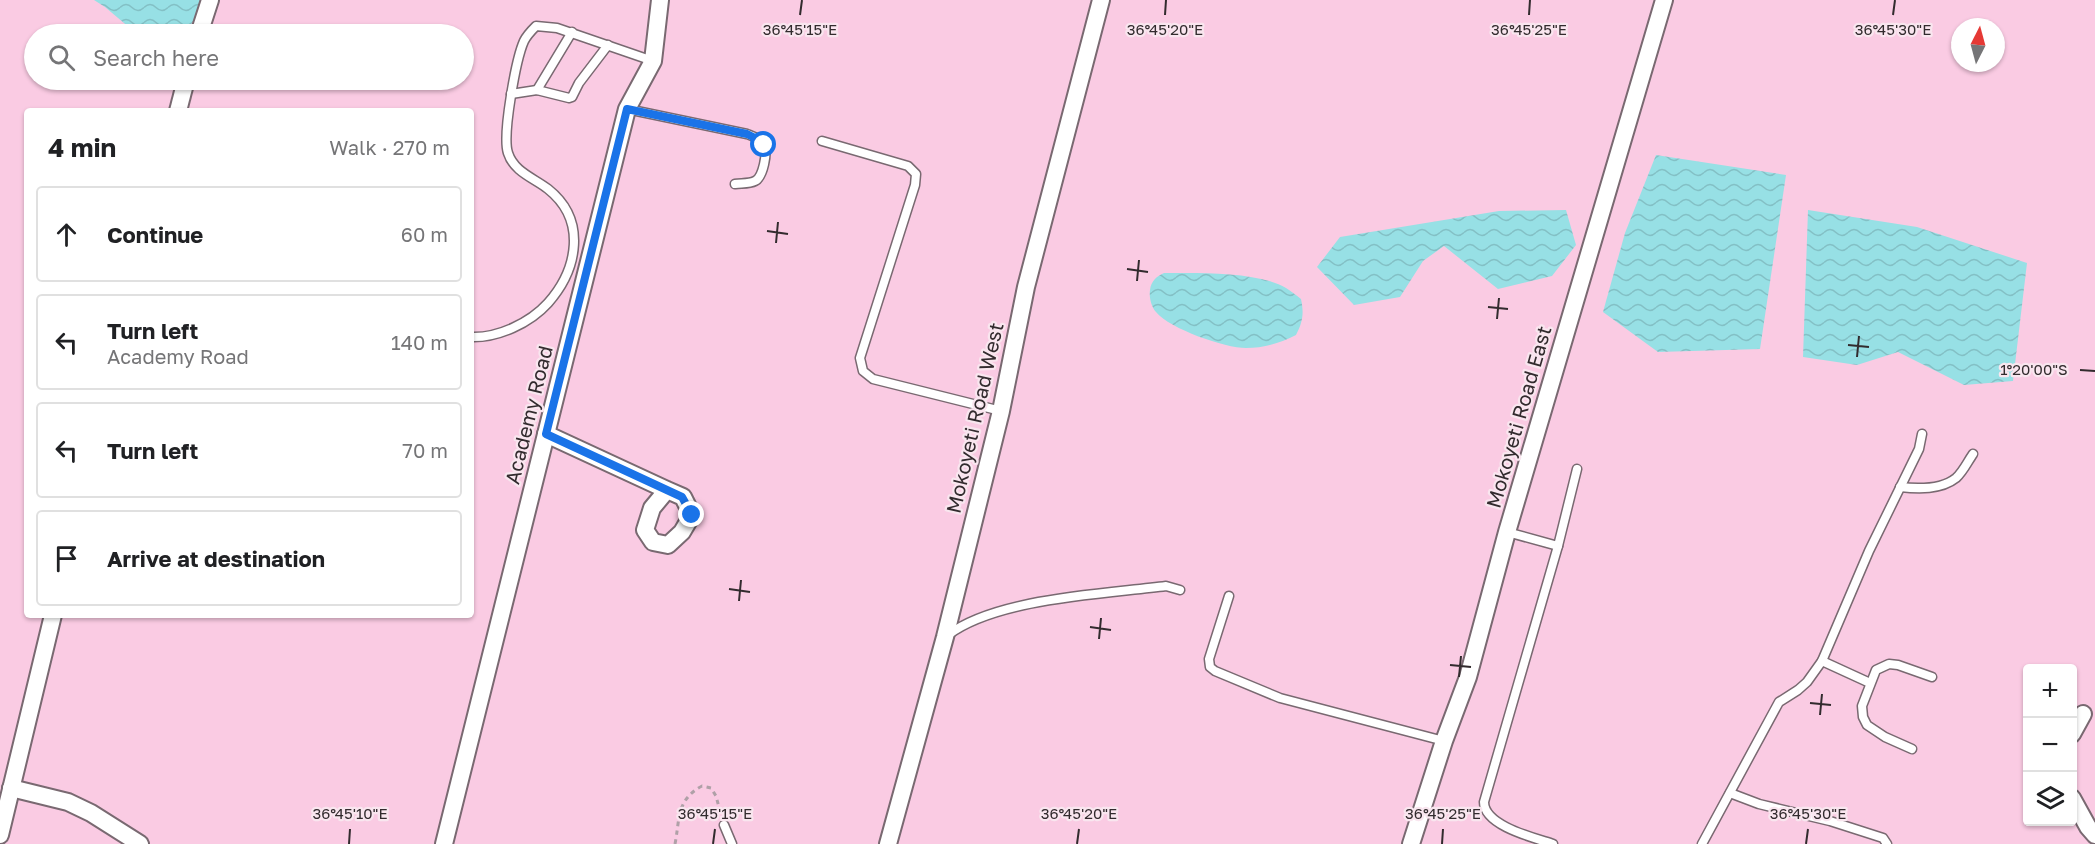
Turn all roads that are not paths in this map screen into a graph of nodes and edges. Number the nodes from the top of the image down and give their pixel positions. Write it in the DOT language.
graph roads {
  1 [pos="210,0"];
  2 [pos="660,0"];
  3 [pos="1101,0"];
  4 [pos="1664,0"];
  5 [pos="203,24"];
  6 [pos="572,32"];
  7 [pos="608,45"];
  8 [pos="653,61"];
  9 [pos="183,90"];
  10 [pos="537,90"];
  11 [pos="511,94"];
  12 [pos="179,108"];
  13 [pos="627,109"];
  14 [pos="822,141"];
  15 [pos="735,184"];
  16 [pos="474,337"];
  17 [pos="1001,411"];
  18 [pos="546,434"];
  19 [pos="1922,434"];
  20 [pos="1973,454"];
  21 [pos="1577,469"];
  22 [pos="1900,487"];
  23 [pos="667,490"];
  24 [pos="1507,532"];
  25 [pos="1558,546"];
  26 [pos="1180,590"];
  27 [pos="1229,596"];
  28 [pos="52,618"];
  29 [pos="945,637"];
  30 [pos="1822,661"];
  31 [pos="1932,678"];
  32 [pos="1870,683"];
  33 [pos="2083,714"];
  34 [pos="2077,726"];
  35 [pos="1444,741"];
  36 [pos="1912,749"];
  37 [pos="11,788"];
  38 [pos="1731,793"];
  39 [pos="2077,806"];
  40 [pos="724,825"];
  41 [pos="0,835"];
  42 [pos="2095,835"];
  43 [pos="140,844"];
  44 [pos="444,844"];
  45 [pos="732,844"];
  46 [pos="888,844"];
  47 [pos="1411,844"];
  48 [pos="1553,844"];
  49 [pos="1702,844"];
  50 [pos="1887,844"];
  1 -- 5 [label="street"];
  2 -- 8 [label="street, Academy Road"];
  3 -- 17 [label="street, Mokoyeti Road West"];
  4 -- 24 [label="street, Mokoyeti Road East"];
  6 -- 7 [label="lane"];
  6 -- 10 [label="lane"];
  6 -- 11 [label="lane"];
  7 -- 8 [label="lane"];
  7 -- 10 [label="lane"];
  8 -- 13 [label="street, Academy Road"];
  9 -- 12 [label="street"];
  10 -- 11 [label="lane"];
  11 -- 16 [label="lane"];
  13 -- 15 [label="lane"];
  13 -- 18 [label="street, Academy Road"];
  14 -- 17 [label="lane"];
  17 -- 29 [label="street, Mokoyeti Road West"];
  18 -- 23 [label="street"];
  18 -- 44 [label="street, Academy Road"];
  19 -- 22 [label="lane"];
  20 -- 22 [label="lane"];
  21 -- 25 [label="lane"];
  22 -- 30 [label="lane"];
  24 -- 25 [label="lane"];
  24 -- 35 [label="street, Mokoyeti Road East"];
  25 -- 48 [label="lane"];
  26 -- 29 [label="lane"];
  27 -- 35 [label="lane"];
  28 -- 37 [label="street"];
  29 -- 46 [label="street, Mokoyeti Road West"];
  30 -- 32 [label="lane"];
  30 -- 38 [label="lane"];
  31 -- 32 [label="lane"];
  32 -- 36 [label="lane"];
  33 -- 34 [label="street"];
  35 -- 47 [label="street, Mokoyeti Road East"];
  37 -- 41 [label="street"];
  37 -- 43 [label="street"];
  38 -- 49 [label="lane"];
  38 -- 50 [label="lane"];
  39 -- 42 [label="street"];
  40 -- 45 [label="lane"];
}
